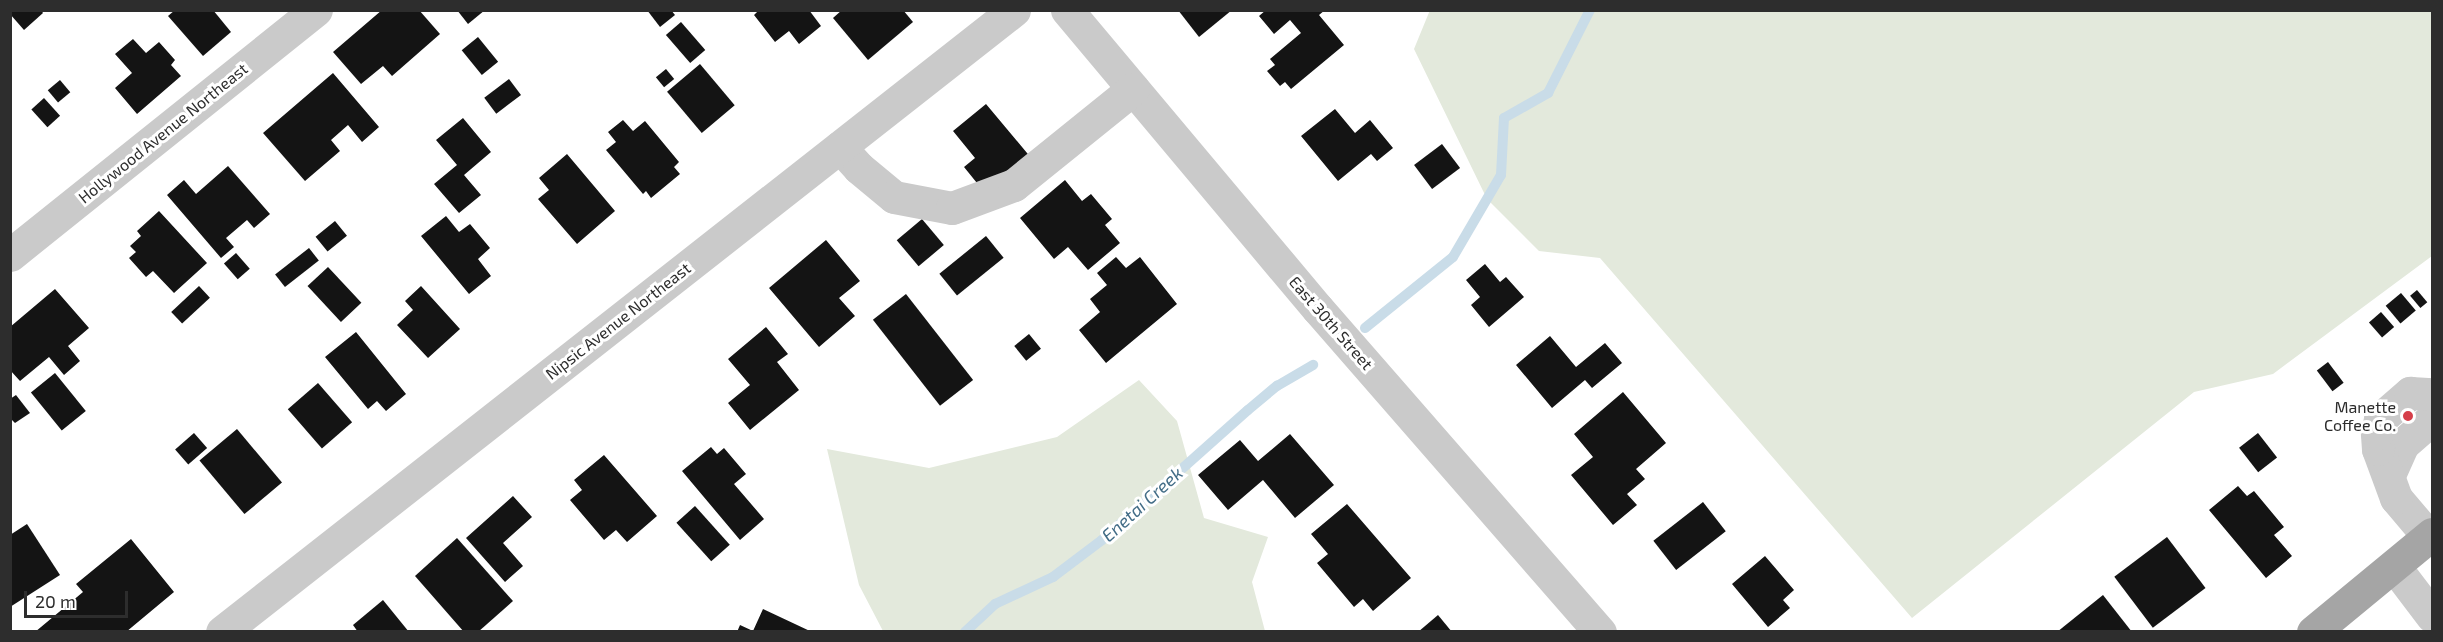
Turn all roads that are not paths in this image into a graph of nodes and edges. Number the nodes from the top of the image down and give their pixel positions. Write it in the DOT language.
graph roads {
  1 [pos="316,10"];
  2 [pos="1014,10"];
  3 [pos="1067,10"];
  4 [pos="1133,89"];
  5 [pos="840,147"];
  6 [pos="10,255"];
  7 [pos="2433,394"];
  8 [pos="2433,419"];
  9 [pos="2389,475"];
  10 [pos="2431,536"];
  11 [pos="2394,566"];
  12 [pos="2433,616"];
  13 [pos="222,632"];
  14 [pos="1600,632"];
  15 [pos="2313,632"];
  1 -- 6 [label="street, Hollywood Avenue Northeast"];
  2 -- 5 [label="street, Nipsic Avenue Northeast"];
  3 -- 4 [label="street, East 30th Street"];
  4 -- 5 [label="street"];
  4 -- 14 [label="street, East 30th Street"];
  5 -- 13 [label="street, Nipsic Avenue Northeast"];
  7 -- 9 [label="street"];
  8 -- 9 [label="street"];
  9 -- 10 [label="street"];
  10 -- 11 [label="main road"];
  11 -- 12 [label="street"];
  11 -- 15 [label="main road"];
}
